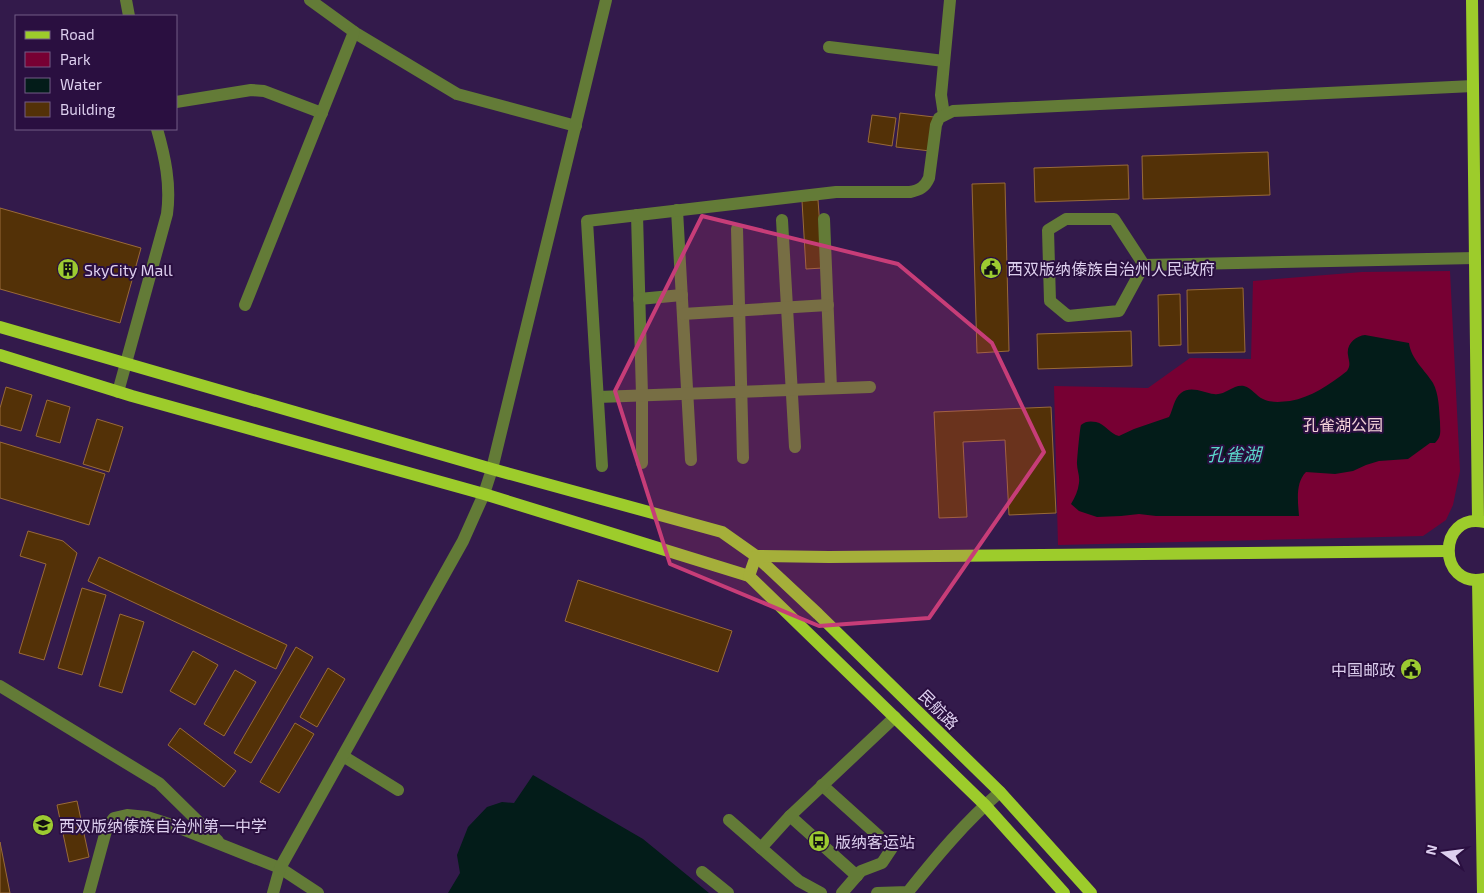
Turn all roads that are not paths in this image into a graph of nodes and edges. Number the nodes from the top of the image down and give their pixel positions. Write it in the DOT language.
graph roads {
  1 [pos="126,0"];
  2 [pos="310,0"];
  3 [pos="606,0"];
  4 [pos="950,0"];
  5 [pos="1472,0"];
  6 [pos="130,15"];
  7 [pos="354,32"];
  8 [pos="829,47"];
  9 [pos="944,61"];
  10 [pos="1473,86"];
  11 [pos="178,102"];
  12 [pos="322,112"];
  13 [pos="944,115"];
  14 [pos="576,126"];
  15 [pos="157,130"];
  16 [pos="677,210"];
  17 [pos="637,215"];
  18 [pos="824,219"];
  19 [pos="782,220"];
  20 [pos="737,229"];
  21 [pos="1475,258"];
  22 [pos="1144,264"];
  23 [pos="682,295"];
  24 [pos="639,299"];
  25 [pos="245,305"];
  26 [pos="828,305"];
  27 [pos="787,307"];
  28 [pos="739,311"];
  29 [pos="683,314"];
  30 [pos="0,327"];
  31 [pos="0,355"];
  32 [pos="126,364"];
  33 [pos="870,387"];
  34 [pos="831,388"];
  35 [pos="792,390"];
  36 [pos="118,392"];
  37 [pos="741,392"];
  38 [pos="687,394"];
  39 [pos="642,395"];
  40 [pos="598,397"];
  41 [pos="795,447"];
  42 [pos="743,458"];
  43 [pos="691,460"];
  44 [pos="642,463"];
  45 [pos="602,466"];
  46 [pos="492,469"];
  47 [pos="484,494"];
  48 [pos="1481,521"];
  49 [pos="1448,551"];
  50 [pos="756,556"];
  51 [pos="749,576"];
  52 [pos="1481,580"];
  53 [pos="1482,675"];
  54 [pos="0,686"];
  55 [pos="895,717"];
  56 [pos="342,756"];
  57 [pos="822,785"];
  58 [pos="398,790"];
  59 [pos="1000,792"];
  60 [pos="985,805"];
  61 [pos="790,816"];
  62 [pos="729,820"];
  63 [pos="224,846"];
  64 [pos="761,848"];
  65 [pos="280,868"];
  66 [pos="702,872"];
  67 [pos="857,876"];
  68 [pos="89,893"];
  69 [pos="273,893"];
  70 [pos="318,893"];
  71 [pos="728,893"];
  72 [pos="821,893"];
  73 [pos="842,893"];
  74 [pos="877,893"];
  75 [pos="1064,893"];
  76 [pos="1091,893"];
  77 [pos="1483,893"];
  1 -- 6 [label="street"];
  2 -- 7 [label="street"];
  3 -- 14 [label="street"];
  4 -- 9 [label="street"];
  5 -- 10 [label="main road"];
  7 -- 12 [label="street"];
  7 -- 14 [label="street"];
  8 -- 9 [label="street"];
  9 -- 13 [label="street"];
  10 -- 13 [label="street"];
  10 -- 21 [label="main road"];
  11 -- 12 [label="street"];
  12 -- 25 [label="street"];
  13 -- 16 [label="street"];
  14 -- 46 [label="street"];
  15 -- 32 [label="street"];
  16 -- 17 [label="street"];
  16 -- 23 [label="street"];
  17 -- 24 [label="street"];
  17 -- 40 [label="street"];
  18 -- 26 [label="street"];
  19 -- 27 [label="street"];
  20 -- 28 [label="street"];
  21 -- 22 [label="street"];
  21 -- 48 [label="main road"];
  22 -- 22 [label="street"];
  23 -- 24 [label="street"];
  23 -- 29 [label="street"];
  24 -- 39 [label="street"];
  26 -- 27 [label="street"];
  26 -- 34 [label="street"];
  27 -- 28 [label="street"];
  27 -- 35 [label="street"];
  28 -- 29 [label="street"];
  28 -- 37 [label="street"];
  29 -- 38 [label="street"];
  30 -- 32 [label="main road, 民航路"];
  31 -- 36 [label="main road"];
  32 -- 36 [label="street"];
  32 -- 46 [label="main road, 民航路"];
  33 -- 34 [label="street"];
  34 -- 35 [label="street"];
  35 -- 37 [label="street"];
  35 -- 41 [label="street"];
  36 -- 47 [label="main road"];
  37 -- 38 [label="street"];
  37 -- 42 [label="street"];
  38 -- 39 [label="street"];
  38 -- 43 [label="street"];
  39 -- 40 [label="street"];
  39 -- 44 [label="street"];
  40 -- 45 [label="street"];
  46 -- 47 [label="street"];
  46 -- 50 [label="main road, 民航路"];
  47 -- 51 [label="main road"];
  47 -- 56 [label="street"];
  48 -- 49 [label="main road"];
  49 -- 50 [label="main road"];
  49 -- 52 [label="main road"];
  50 -- 51 [label="main road"];
  50 -- 59 [label="main road, 民航路"];
  51 -- 55 [label="main road"];
  52 -- 53 [label="main road"];
  53 -- 77 [label="main road"];
  54 -- 63 [label="street"];
  55 -- 57 [label="street"];
  55 -- 60 [label="main road"];
  56 -- 58 [label="street"];
  56 -- 65 [label="street"];
  57 -- 61 [label="street"];
  57 -- 67 [label="street"];
  59 -- 60 [label="street"];
  59 -- 76 [label="main road, 民航路"];
  60 -- 74 [label="street"];
  60 -- 75 [label="main road"];
  61 -- 64 [label="street"];
  61 -- 67 [label="street"];
  62 -- 64 [label="street"];
  63 -- 65 [label="street"];
  63 -- 68 [label="street"];
  64 -- 72 [label="street"];
  65 -- 69 [label="street"];
  65 -- 70 [label="street"];
  66 -- 71 [label="street"];
  67 -- 73 [label="street"];
}
